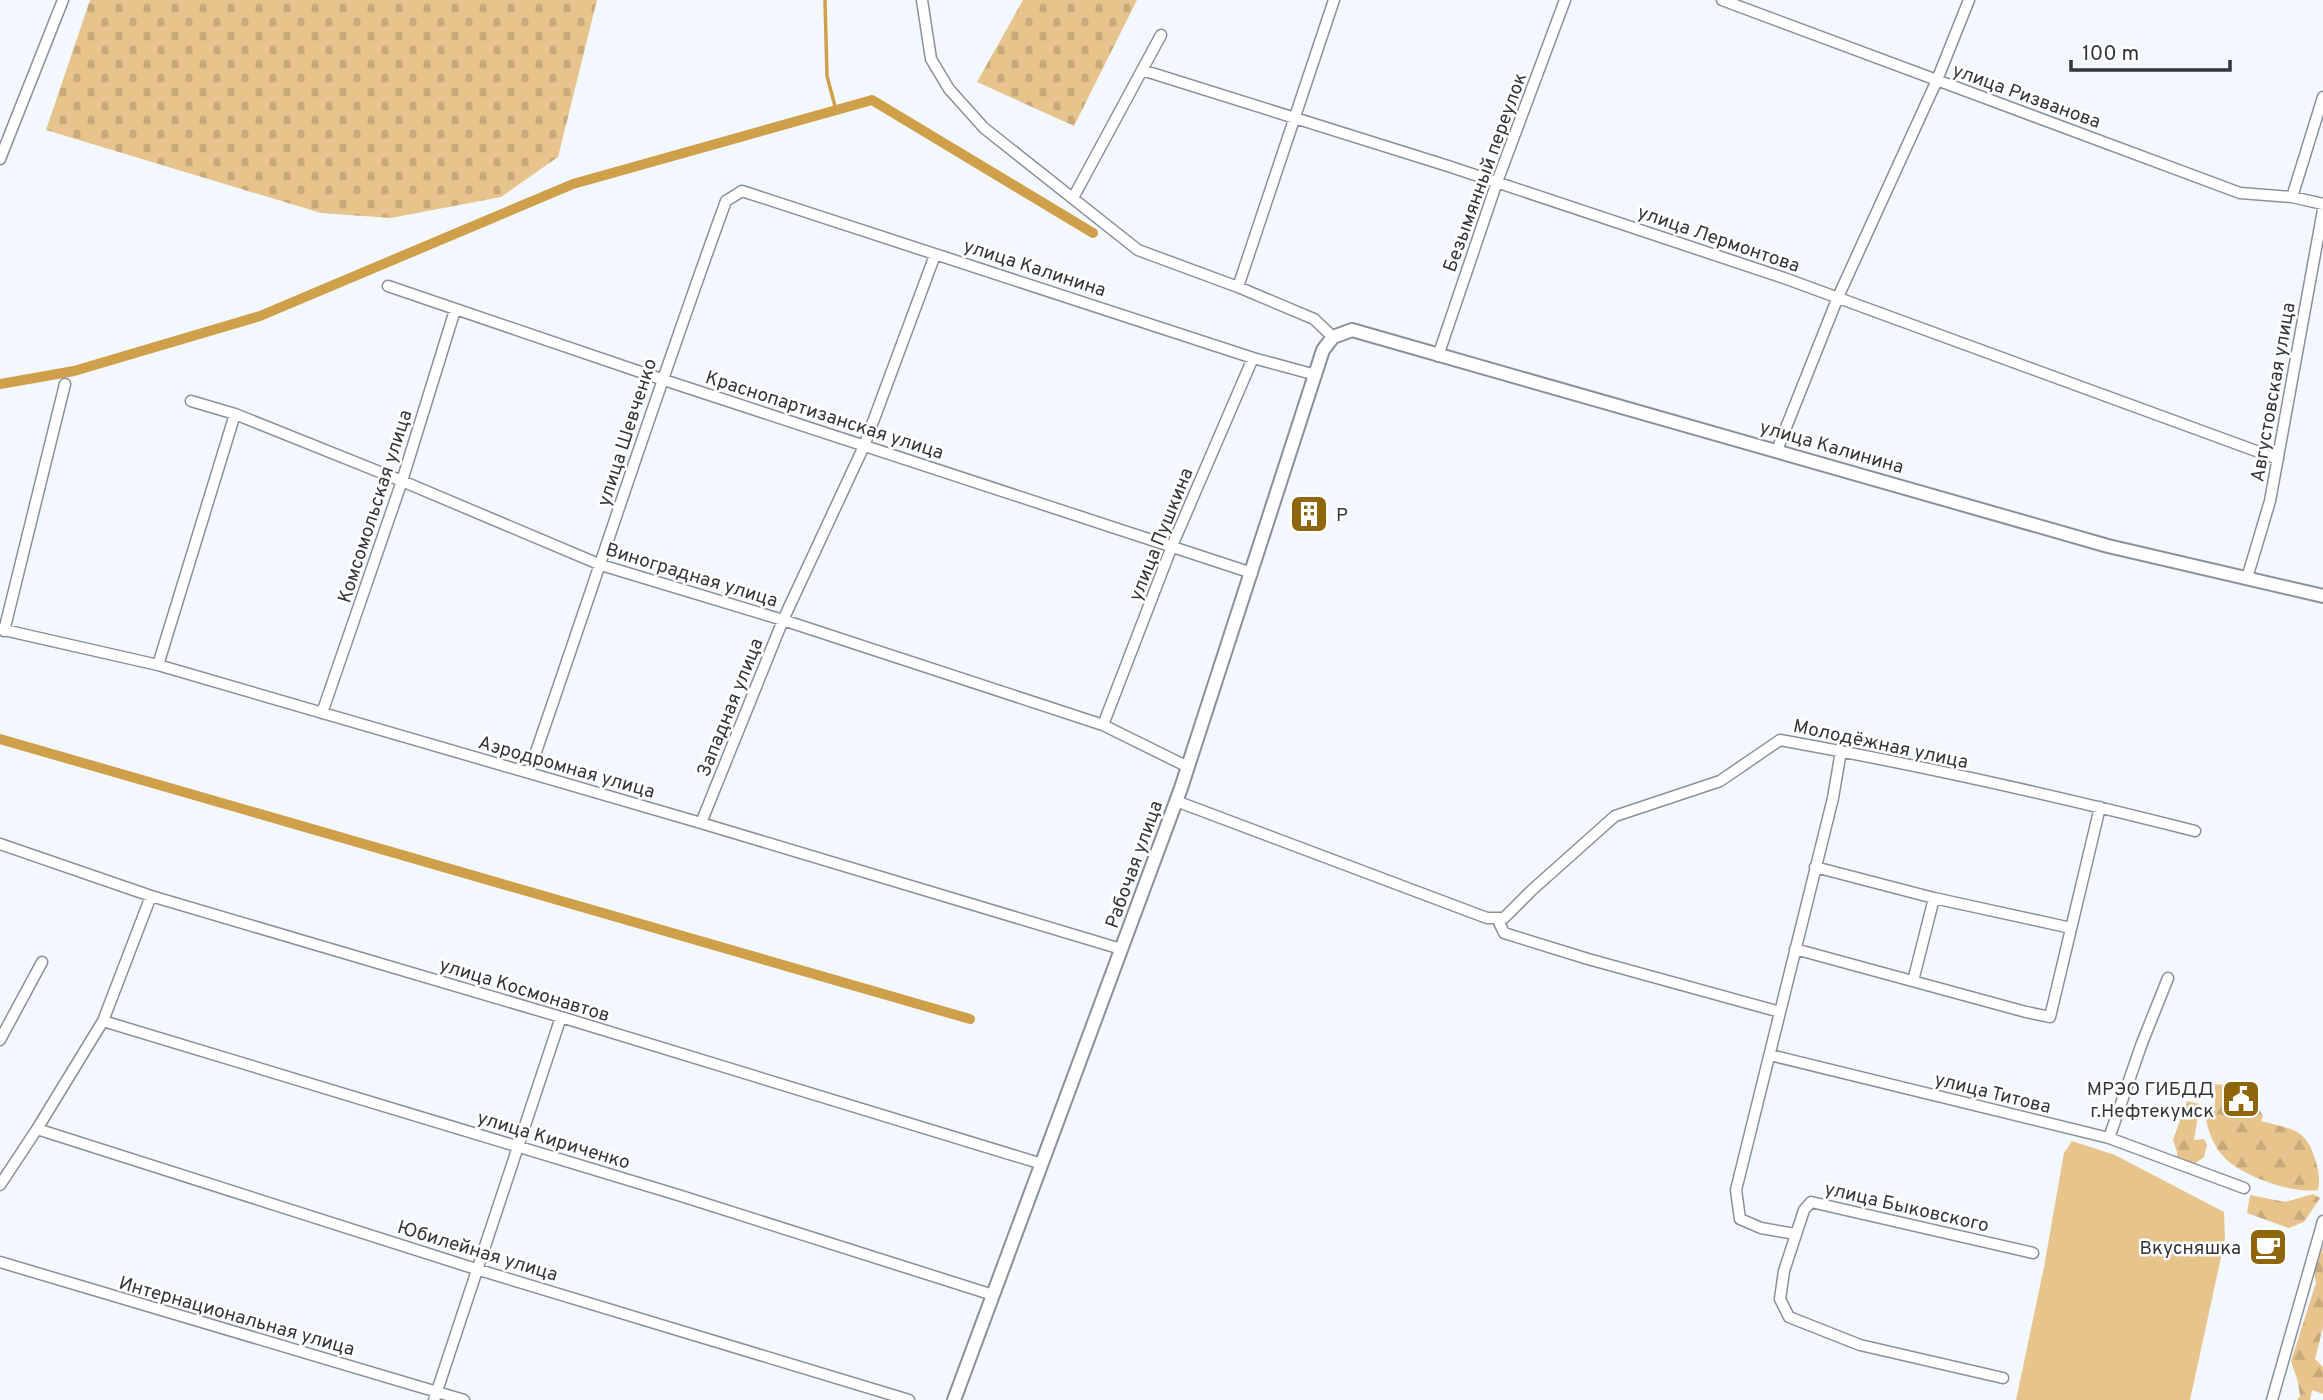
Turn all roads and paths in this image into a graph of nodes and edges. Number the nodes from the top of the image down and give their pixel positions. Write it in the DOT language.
graph roads {
  1 [pos="63,0"];
  2 [pos="922,0"];
  3 [pos="1334,0"];
  4 [pos="1565,0"];
  5 [pos="1722,0"];
  6 [pos="1969,0"];
  7 [pos="1161,35"];
  8 [pos="1142,70"];
  9 [pos="1937,80"];
  10 [pos="2323,97"];
  11 [pos="1294,118"];
  12 [pos="0,159"];
  13 [pos="1497,182"];
  14 [pos="742,191"];
  15 [pos="2292,197"];
  16 [pos="1073,198"];
  17 [pos="2323,204"];
  18 [pos="2323,210"];
  19 [pos="935,255"];
  20 [pos="388,286"];
  21 [pos="1238,287"];
  22 [pos="1838,297"];
  23 [pos="455,310"];
  24 [pos="1333,337"];
  25 [pos="1438,356"];
  26 [pos="1253,358"];
  27 [pos="1316,375"];
  28 [pos="661,379"];
  29 [pos="65,384"];
  30 [pos="191,401"];
  31 [pos="235,414"];
  32 [pos="864,446"];
  33 [pos="1777,450"];
  34 [pos="2278,459"];
  35 [pos="402,481"];
  36 [pos="1172,546"];
  37 [pos="601,565"];
  38 [pos="1252,573"];
  39 [pos="2247,578"];
  40 [pos="2323,596"];
  41 [pos="783,620"];
  42 [pos="2,630"];
  43 [pos="158,665"];
  44 [pos="322,713"];
  45 [pos="1103,725"];
  46 [pos="1841,751"];
  47 [pos="1188,767"];
  48 [pos="529,772"];
  49 [pos="1176,801"];
  50 [pos="2100,807"];
  51 [pos="701,823"];
  52 [pos="2195,831"];
  53 [pos="0,844"];
  54 [pos="1815,867"];
  55 [pos="151,896"];
  56 [pos="1934,898"];
  57 [pos="1492,918"];
  58 [pos="2071,928"];
  59 [pos="1121,949"];
  60 [pos="1795,949"];
  61 [pos="42,962"];
  62 [pos="2168,978"];
  63 [pos="1913,981"];
  64 [pos="1780,1012"];
  65 [pos="561,1017"];
  66 [pos="103,1021"];
  67 [pos="0,1040"];
  68 [pos="1770,1055"];
  69 [pos="37,1129"];
  70 [pos="2109,1138"];
  71 [pos="517,1146"];
  72 [pos="1042,1164"];
  73 [pos="0,1185"];
  74 [pos="2244,1188"];
  75 [pos="2323,1221"];
  76 [pos="1795,1234"];
  77 [pos="2033,1253"];
  78 [pos="0,1262"];
  79 [pos="476,1269"];
  80 [pos="993,1295"];
  81 [pos="2003,1378"];
  82 [pos="435,1396"];
  83 [pos="464,1400"];
  84 [pos="909,1400"];
  85 [pos="954,1400"];
  86 [pos="2272,1400"];
  1 -- 12 [label="street"];
  2 -- 16 [label="street"];
  3 -- 11 [label="street"];
  4 -- 13 [label="street, Безымянный переулок"];
  5 -- 9 [label="street, улица Ризванова"];
  6 -- 9 [label="street"];
  7 -- 8 [label="street"];
  8 -- 11 [label="street, улица Лермонтова"];
  8 -- 16 [label="street"];
  9 -- 15 [label="street, улица Ризванова"];
  9 -- 22 [label="street"];
  10 -- 15 [label="street"];
  11 -- 13 [label="street, улица Лермонтова"];
  11 -- 21 [label="street"];
  13 -- 22 [label="street, улица Лермонтова"];
  13 -- 25 [label="street, Безымянный переулок"];
  14 -- 19 [label="street, улица Калинина"];
  14 -- 28 [label="street, улица Шевченко"];
  15 -- 17 [label="street, улица Ризванова"];
  16 -- 21 [label="street"];
  18 -- 34 [label="street, Августовская улица"];
  19 -- 26 [label="street, улица Калинина"];
  19 -- 32 [label="street, Западная улица"];
  20 -- 23 [label="street, Краснопартизанская улица"];
  21 -- 24 [label="street"];
  22 -- 33 [label="street"];
  22 -- 34 [label="street, улица Лермонтова"];
  23 -- 28 [label="street, Краснопартизанская улица"];
  23 -- 35 [label="street, Комсомольская улица"];
  24 -- 25 [label="street, улица Калинина"];
  24 -- 27 [label="street, Рабочая улица"];
  25 -- 33 [label="street, улица Калинина"];
  26 -- 27 [label="street, улица Калинина"];
  26 -- 36 [label="street, улица Пушкина"];
  27 -- 38 [label="street, Рабочая улица"];
  28 -- 32 [label="street, Краснопартизанская улица"];
  28 -- 37 [label="street, улица Шевченко"];
  29 -- 42 [label="street"];
  30 -- 31 [label="street, Виноградная улица"];
  31 -- 35 [label="street, Виноградная улица"];
  31 -- 43 [label="street"];
  32 -- 36 [label="street, Краснопартизанская улица"];
  32 -- 41 [label="street, Западная улица"];
  33 -- 39 [label="street, улица Калинина"];
  34 -- 39 [label="street, Августовская улица"];
  35 -- 37 [label="street, Виноградная улица"];
  35 -- 44 [label="street, Комсомольская улица"];
  36 -- 38 [label="street, Краснопартизанская улица"];
  36 -- 45 [label="street, улица Пушкина"];
  37 -- 41 [label="street, Виноградная улица"];
  37 -- 48 [label="street, улица Шевченко"];
  38 -- 47 [label="street, Рабочая улица"];
  39 -- 40 [label="street, улица Калинина"];
  41 -- 45 [label="street, Виноградная улица"];
  41 -- 51 [label="street, Западная улица"];
  42 -- 43 [label="street, Аэродромная улица"];
  43 -- 44 [label="street, Аэродромная улица"];
  44 -- 48 [label="street, Аэродромная улица"];
  45 -- 47 [label="street, Виноградная улица"];
  46 -- 50 [label="street, Молодёжная улица"];
  46 -- 54 [label="street"];
  46 -- 57 [label="street, Молодёжная улица"];
  47 -- 49 [label="street, Рабочая улица"];
  48 -- 51 [label="street, Аэродромная улица"];
  49 -- 57 [label="street"];
  49 -- 59 [label="street, Рабочая улица"];
  50 -- 52 [label="street, Молодёжная улица"];
  50 -- 58 [label="street"];
  51 -- 59 [label="street, Аэродромная улица"];
  53 -- 55 [label="street, улица Космонавтов"];
  54 -- 56 [label="street"];
  54 -- 60 [label="street"];
  55 -- 65 [label="street, улица Космонавтов"];
  55 -- 66 [label="street"];
  56 -- 58 [label="street"];
  56 -- 63 [label="street"];
  57 -- 64 [label="street"];
  58 -- 63 [label="street"];
  59 -- 72 [label="street, Рабочая улица"];
  60 -- 63 [label="street"];
  60 -- 64 [label="street"];
  61 -- 67 [label="street"];
  62 -- 70 [label="street"];
  64 -- 68 [label="street"];
  65 -- 71 [label="street"];
  65 -- 72 [label="street, улица Космонавтов"];
  66 -- 69 [label="street"];
  66 -- 71 [label="street, улица Кириченко"];
  68 -- 70 [label="street, улица Титова"];
  68 -- 76 [label="street"];
  69 -- 73 [label="street"];
  69 -- 79 [label="street, Юбилейная улица"];
  70 -- 74 [label="street, улица Титова"];
  71 -- 79 [label="street"];
  71 -- 80 [label="street, улица Кириченко"];
  72 -- 80 [label="street, Рабочая улица"];
  75 -- 86 [label="street"];
  76 -- 77 [label="street, улица Быковского"];
  76 -- 81 [label="street"];
  78 -- 82 [label="street, Интернациональная улица"];
  79 -- 82 [label="street"];
  79 -- 84 [label="street, Юбилейная улица"];
  80 -- 85 [label="street, Рабочая улица"];
  82 -- 83 [label="street, Интернациональная улица"];
}
